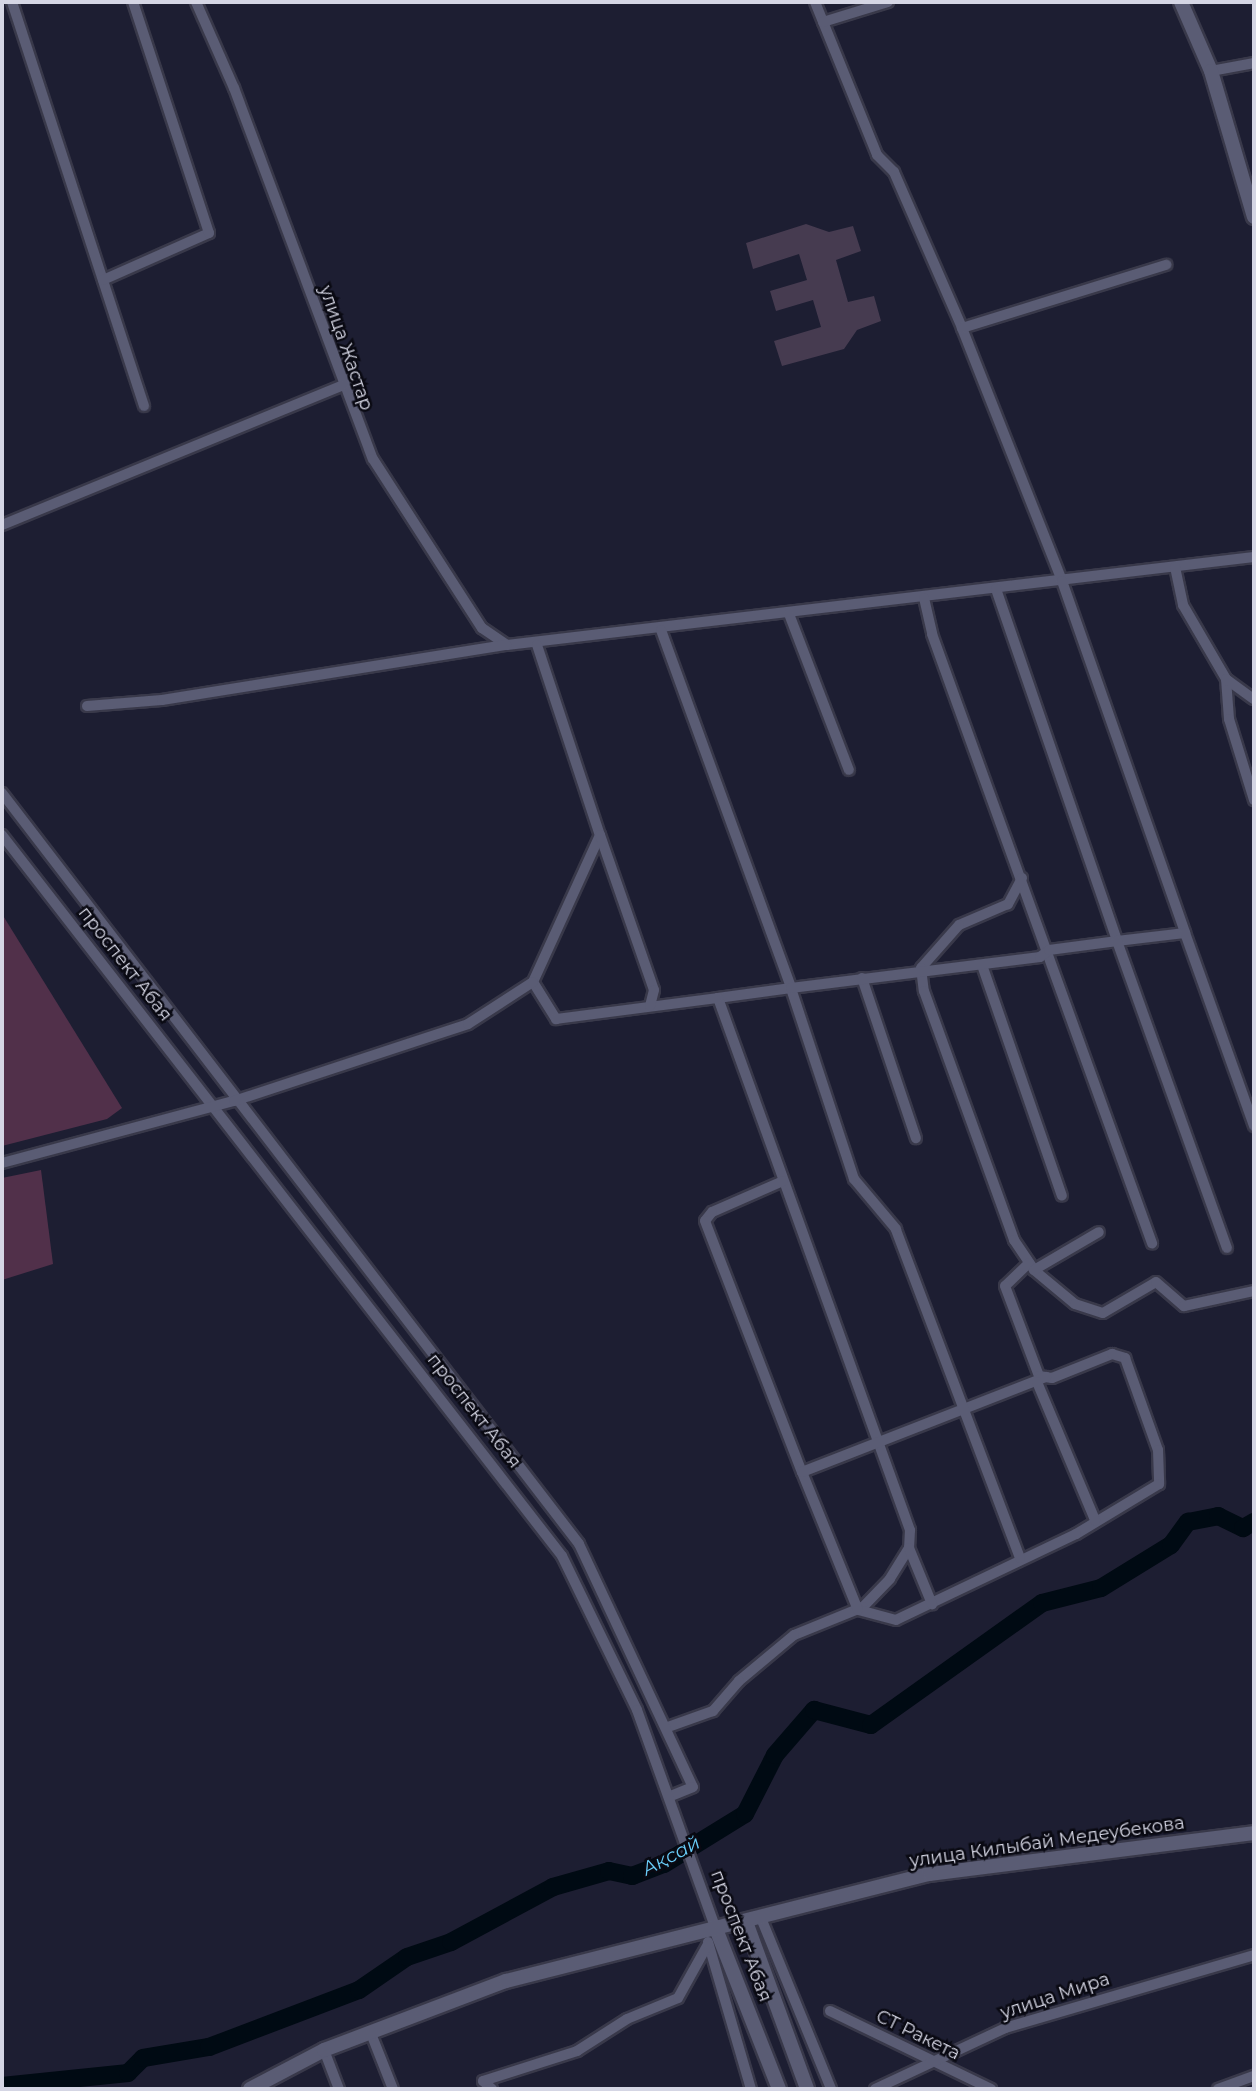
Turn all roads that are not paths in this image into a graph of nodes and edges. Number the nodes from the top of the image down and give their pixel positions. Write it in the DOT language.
graph roads {
  1 [pos="12,2"];
  2 [pos="133,2"];
  3 [pos="196,2"];
  4 [pos="815,2"];
  5 [pos="888,2"];
  6 [pos="1181,2"];
  7 [pos="823,22"];
  8 [pos="1254,63"];
  9 [pos="1211,71"];
  10 [pos="1254,217"];
  11 [pos="1166,265"];
  12 [pos="103,281"];
  13 [pos="962,328"];
  14 [pos="343,385"];
  15 [pos="144,406"];
  16 [pos="2,525"];
  17 [pos="1254,557"];
  18 [pos="1175,567"];
  19 [pos="1062,581"];
  20 [pos="996,589"];
  21 [pos="924,598"];
  22 [pos="789,614"];
  23 [pos="661,629"];
  24 [pos="507,645"];
  25 [pos="537,645"];
  26 [pos="1226,679"];
  27 [pos="1254,699"];
  28 [pos="87,706"];
  29 [pos="849,770"];
  30 [pos="2,793"];
  31 [pos="1254,800"];
  32 [pos="2,835"];
  33 [pos="600,835"];
  34 [pos="1022,877"];
  35 [pos="1185,933"];
  36 [pos="1118,941"];
  37 [pos="1049,950"];
  38 [pos="982,965"];
  39 [pos="921,968"];
  40 [pos="862,978"];
  41 [pos="533,982"];
  42 [pos="791,988"];
  43 [pos="718,998"];
  44 [pos="650,1006"];
  45 [pos="234,1101"];
  46 [pos="212,1107"];
  47 [pos="1254,1126"];
  48 [pos="916,1138"];
  49 [pos="2,1163"];
  50 [pos="783,1181"];
  51 [pos="1062,1196"];
  52 [pos="1100,1232"];
  53 [pos="1152,1243"];
  54 [pos="1227,1248"];
  55 [pos="1031,1267"];
  56 [pos="1254,1291"];
  57 [pos="1041,1380"];
  58 [pos="961,1410"];
  59 [pos="879,1442"];
  60 [pos="802,1472"];
  61 [pos="1095,1520"];
  62 [pos="909,1548"];
  63 [pos="1020,1558"];
  64 [pos="932,1604"];
  65 [pos="858,1610"];
  66 [pos="668,1727"];
  67 [pos="671,1796"];
  68 [pos="1254,1833"];
  69 [pos="761,1918"];
  70 [pos="746,1922"];
  71 [pos="710,1934"];
  72 [pos="1254,1955"];
  73 [pos="830,2011"];
  74 [pos="370,2031"];
  75 [pos="324,2050"];
  76 [pos="933,2059"];
  77 [pos="1254,2076"];
  78 [pos="250,2089"];
  79 [pos="339,2089"];
  80 [pos="393,2089"];
  81 [pos="492,2089"];
  82 [pos="751,2089"];
  83 [pos="779,2089"];
  84 [pos="807,2089"];
  85 [pos="831,2089"];
  86 [pos="875,2089"];
  87 [pos="990,2089"];
  88 [pos="1217,2089"];
  1 -- 12 [label="street"];
  2 -- 12 [label="street"];
  3 -- 14 [label="street, улица Жастар"];
  4 -- 7 [label="street"];
  5 -- 7 [label="street"];
  6 -- 9 [label="main road"];
  7 -- 13 [label="street"];
  8 -- 9 [label="street"];
  9 -- 10 [label="main road"];
  11 -- 13 [label="street"];
  12 -- 15 [label="street"];
  13 -- 19 [label="street"];
  14 -- 16 [label="street"];
  14 -- 24 [label="street, улица Жастар"];
  17 -- 18 [label="street"];
  18 -- 19 [label="street"];
  18 -- 26 [label="street"];
  19 -- 20 [label="street"];
  19 -- 35 [label="street"];
  20 -- 21 [label="street"];
  20 -- 36 [label="street"];
  21 -- 22 [label="street"];
  21 -- 34 [label="street"];
  22 -- 23 [label="street"];
  22 -- 29 [label="street"];
  23 -- 25 [label="street"];
  23 -- 42 [label="street"];
  24 -- 25 [label="street"];
  24 -- 28 [label="street"];
  25 -- 33 [label="street"];
  26 -- 27 [label="street"];
  26 -- 31 [label="street"];
  30 -- 45 [label="street, проспект Абая"];
  32 -- 46 [label="street, проспект Абая"];
  33 -- 41 [label="street"];
  33 -- 44 [label="street"];
  34 -- 37 [label="street"];
  34 -- 39 [label="street"];
  35 -- 36 [label="street"];
  35 -- 47 [label="street"];
  36 -- 37 [label="street"];
  36 -- 54 [label="street"];
  37 -- 38 [label="street"];
  37 -- 53 [label="street"];
  38 -- 39 [label="street"];
  38 -- 51 [label="street"];
  39 -- 40 [label="street"];
  39 -- 55 [label="street"];
  40 -- 42 [label="street"];
  40 -- 48 [label="street"];
  41 -- 44 [label="street"];
  41 -- 45 [label="street"];
  42 -- 43 [label="street"];
  42 -- 58 [label="street"];
  43 -- 44 [label="street"];
  43 -- 50 [label="street"];
  45 -- 46 [label="street"];
  45 -- 66 [label="street, проспект Абая"];
  46 -- 49 [label="street"];
  46 -- 67 [label="street, проспект Абая"];
  50 -- 59 [label="street"];
  50 -- 60 [label="street"];
  52 -- 55 [label="street"];
  55 -- 56 [label="street"];
  55 -- 57 [label="street"];
  57 -- 58 [label="street"];
  57 -- 61 [label="street"];
  57 -- 61 [label="street"];
  58 -- 59 [label="street"];
  58 -- 63 [label="street"];
  59 -- 60 [label="street"];
  59 -- 62 [label="street"];
  60 -- 65 [label="street"];
  61 -- 63 [label="street"];
  62 -- 64 [label="street"];
  62 -- 65 [label="street"];
  63 -- 64 [label="street"];
  64 -- 65 [label="street"];
  65 -- 66 [label="street"];
  66 -- 67 [label="street, проспект Абая"];
  67 -- 71 [label="street, проспект Абая"];
  68 -- 69 [label="main road, улица Килыбай Медеубекова"];
  69 -- 70 [label="main road, улица Килыбай Медеубекова"];
  69 -- 85 [label="street"];
  70 -- 71 [label="main road, улица Килыбай Медеубекова"];
  70 -- 84 [label="main road, проспект Абая"];
  71 -- 74 [label="main road, улица Килыбай Медеубекова"];
  71 -- 81 [label="street"];
  71 -- 82 [label="street"];
  71 -- 83 [label="main road, проспект Абая"];
  72 -- 76 [label="street, улица Мира"];
  73 -- 76 [label="street, СТ Ракета"];
  74 -- 75 [label="main road, улица Килыбай Медеубекова"];
  74 -- 80 [label="street"];
  75 -- 78 [label="main road, улица Килыбай Медеубекова"];
  75 -- 79 [label="street"];
  76 -- 86 [label="street, улица Мира"];
  76 -- 87 [label="street, СТ Ракета"];
  77 -- 88 [label="street"];
}
